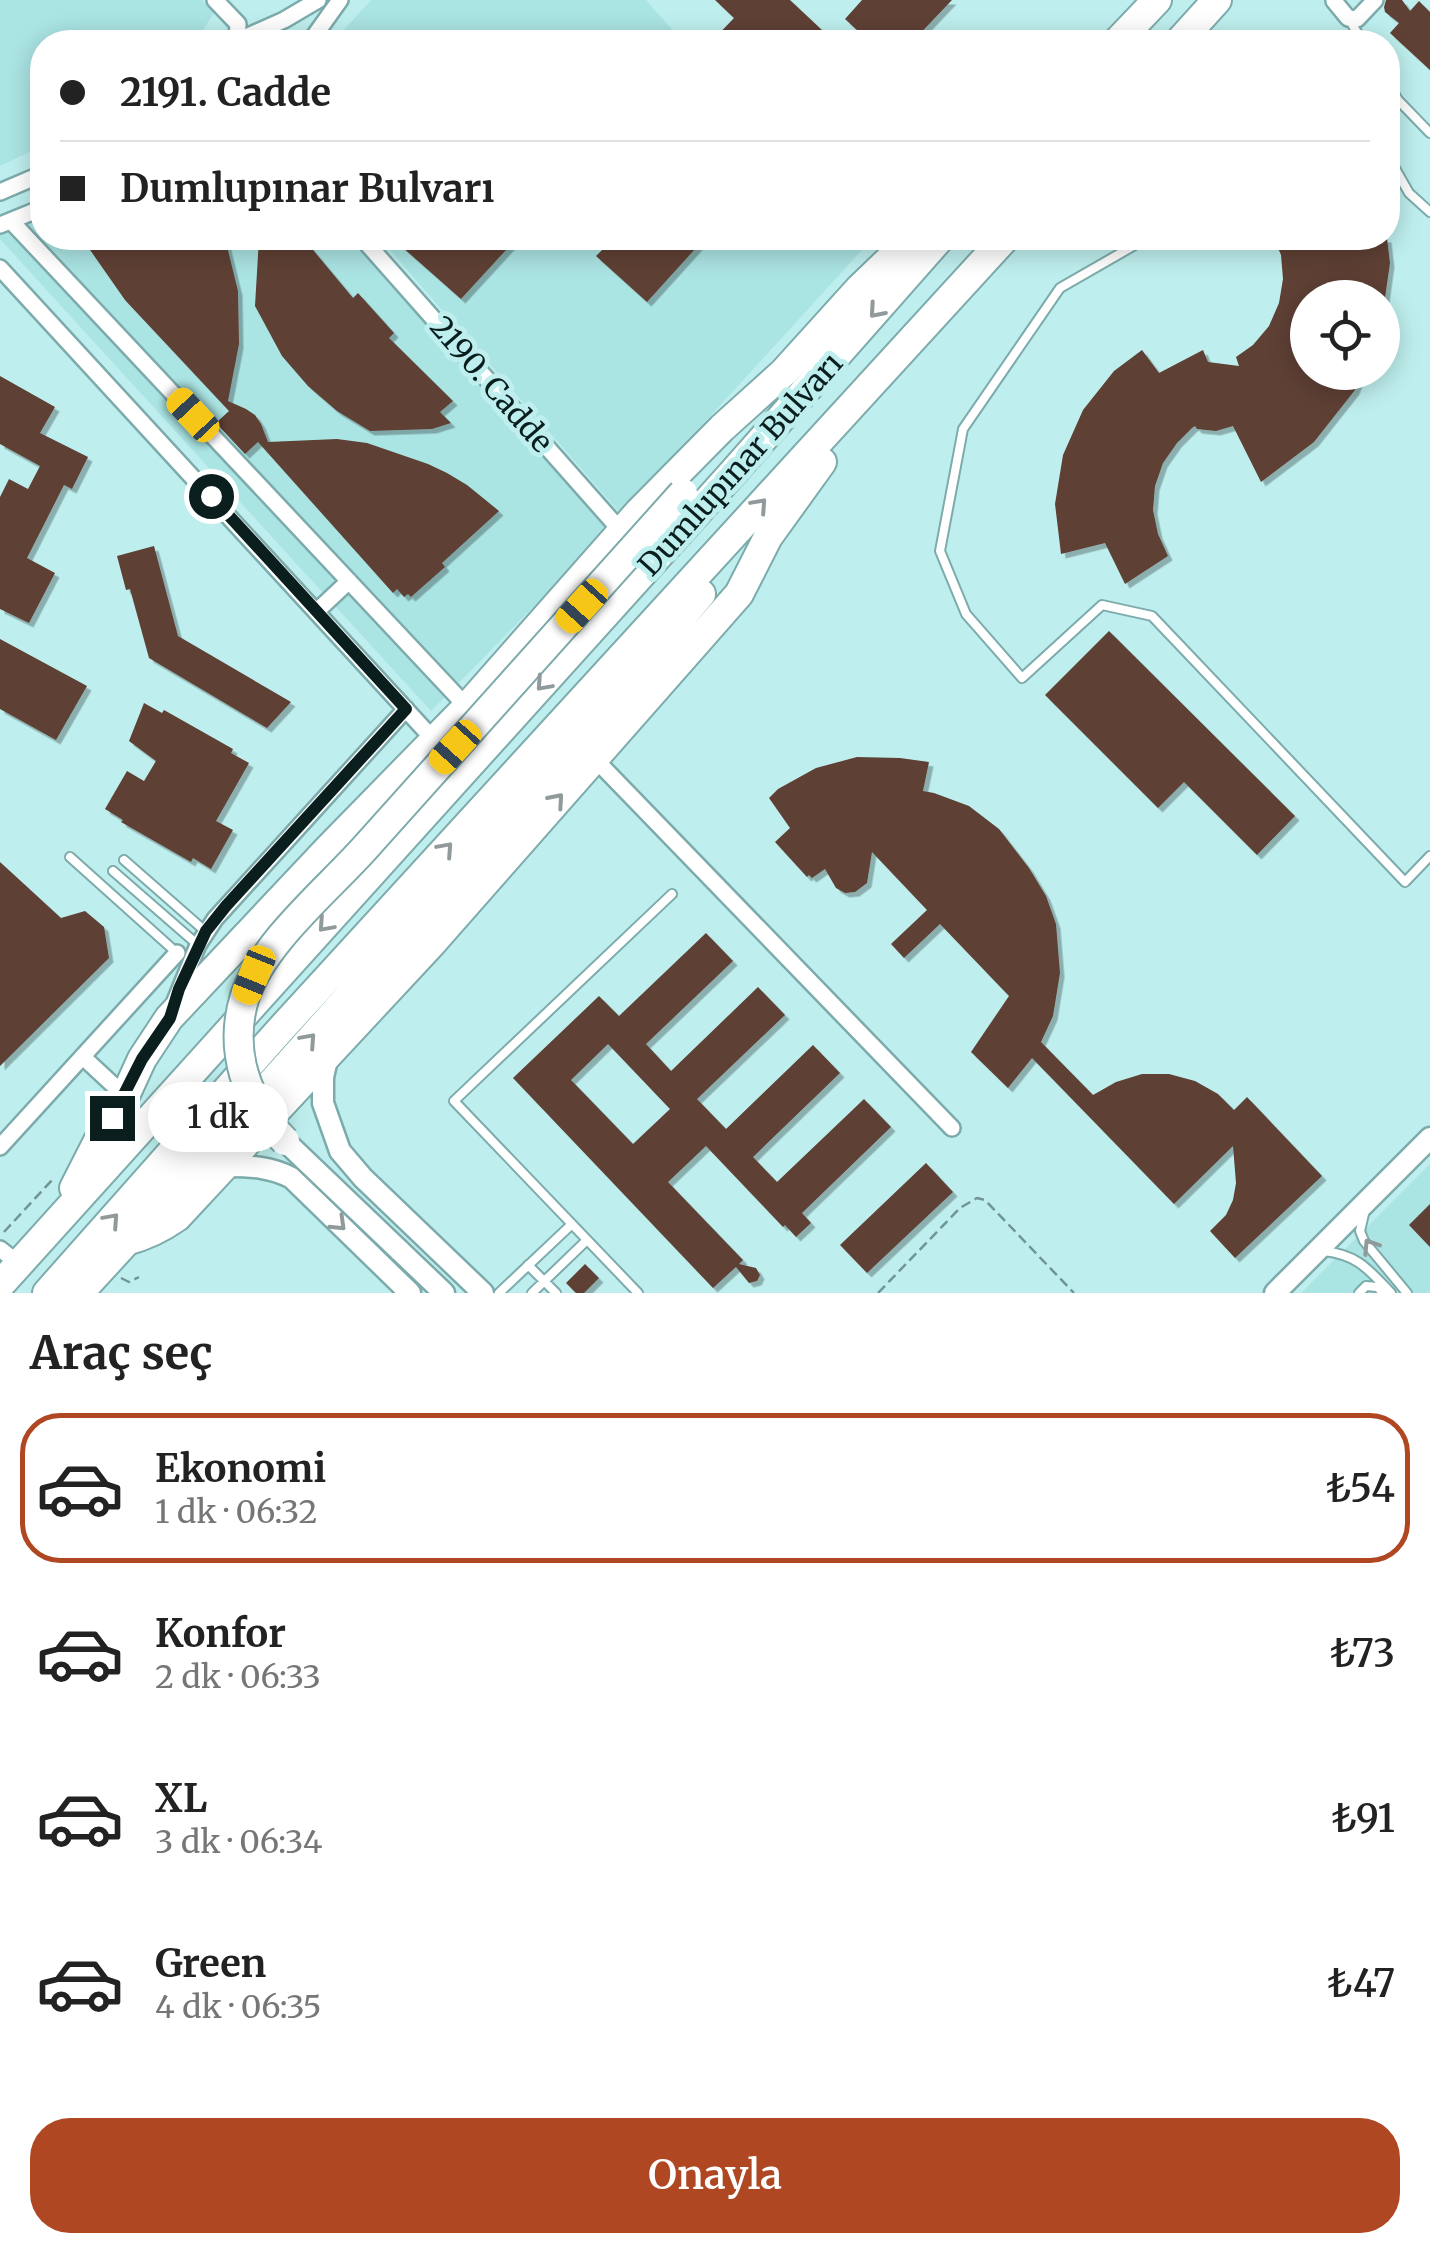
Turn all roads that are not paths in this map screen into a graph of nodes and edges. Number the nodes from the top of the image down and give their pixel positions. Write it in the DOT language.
graph roads {
  1 [pos="216,0"];
  2 [pos="318,0"];
  3 [pos="340,0"];
  4 [pos="1156,0"];
  5 [pos="1218,0"];
  6 [pos="1336,0"];
  7 [pos="1375,0"];
  8 [pos="1348,18"];
  9 [pos="237,30"];
  10 [pos="262,30"];
  11 [pos="319,30"];
  12 [pos="1128,30"];
  13 [pos="1190,30"];
  14 [pos="1356,30"];
  15 [pos="1400,102"];
  16 [pos="1430,133"];
  17 [pos="1400,177"];
  18 [pos="30,179"];
  19 [pos="0,192"];
  20 [pos="1430,212"];
  21 [pos="30,213"];
  22 [pos="5,223"];
  23 [pos="30,249"];
  24 [pos="31,250"];
  25 [pos="373,250"];
  26 [pos="900,250"];
  27 [pos="929,250"];
  28 [pos="993,250"];
  29 [pos="1126,250"];
  30 [pos="0,268"];
  31 [pos="893,362"];
  32 [pos="784,372"];
  33 [pos="621,531"];
  34 [pos="722,547"];
  35 [pos="349,582"];
  36 [pos="317,611"];
  37 [pos="467,707"];
  38 [pos="406,709"];
  39 [pos="434,740"];
  40 [pos="594,758"];
  41 [pos="1430,856"];
  42 [pos="70,857"];
  43 [pos="124,860"];
  44 [pos="113,871"];
  45 [pos="672,894"];
  46 [pos="202,938"];
  47 [pos="177,954"];
  48 [pos="170,1018"];
  49 [pos="328,1054"];
  50 [pos="83,1057"];
  51 [pos="124,1096"];
  52 [pos="952,1128"];
  53 [pos="1430,1138"];
  54 [pos="285,1141"];
  55 [pos="0,1146"];
  56 [pos="340,1151"];
  57 [pos="227,1166"];
  58 [pos="292,1178"];
  59 [pos="1376,1192"];
  60 [pos="56,1223"];
  61 [pos="572,1224"];
  62 [pos="587,1240"];
  63 [pos="126,1242"];
  64 [pos="1304,1264"];
  65 [pos="528,1265"];
  66 [pos="6,1266"];
  67 [pos="544,1281"];
  68 [pos="47,1293"];
  69 [pos="79,1293"];
  70 [pos="410,1293"];
  71 [pos="444,1293"];
  72 [pos="483,1293"];
  73 [pos="499,1293"];
  74 [pos="532,1293"];
  75 [pos="556,1293"];
  76 [pos="638,1293"];
  77 [pos="1275,1293"];
  78 [pos="1360,1293"];
  79 [pos="1388,1293"];
  80 [pos="1407,1293"];
  1 -- 9 [label="street"];
  2 -- 10 [label="street"];
  3 -- 11 [label="street"];
  4 -- 12 [label="highway"];
  5 -- 13 [label="highway"];
  6 -- 8 [label="street"];
  7 -- 8 [label="street"];
  8 -- 14 [label="lane"];
  15 -- 16 [label="lane"];
  17 -- 20 [label="lane"];
  18 -- 19 [label="street"];
  21 -- 22 [label="street"];
  22 -- 23 [label="street"];
  24 -- 35 [label="street"];
  25 -- 33 [label="street, 2190. Cadde"];
  26 -- 32 [label="highway, Dumlupınar Bulvarı"];
  27 -- 60 [label="highway, Dumlupınar Bulvarı, one-way"];
  28 -- 31 [label="highway, Dumlupınar Bulvarı"];
  29 -- 41 [label="lane"];
  30 -- 36 [label="street"];
  34 -- 31 [label="highway, Dumlupınar Bulvarı, one-way"];
  31 -- 40 [label="highway"];
  32 -- 33 [label="highway, Dumlupınar Bulvarı"];
  32 -- 54 [label="highway, bridge"];
  33 -- 37 [label="highway, Dumlupınar Bulvarı"];
  63 -- 34 [label="highway, Dumlupınar Bulvarı, one-way"];
  68 -- 34 [label="highway, Dumlupınar Bulvarı, one-way"];
  35 -- 36 [label="street"];
  35 -- 37 [label="street"];
  36 -- 38 [label="street"];
  37 -- 39 [label="highway, Dumlupınar Bulvarı"];
  38 -- 39 [label="street"];
  38 -- 46 [label="street"];
  39 -- 48 [label="highway, Dumlupınar Bulvarı"];
  49 -- 40 [label="highway, one-way"];
  40 -- 52 [label="street"];
  42 -- 47 [label="lane"];
  43 -- 46 [label="lane"];
  44 -- 46 [label="lane"];
  45 -- 61 [label="lane"];
  46 -- 48 [label="street"];
  47 -- 50 [label="street"];
  48 -- 51 [label="highway, Dumlupınar Bulvarı"];
  49 -- 56 [label="main road"];
  49 -- 57 [label="highway"];
  50 -- 51 [label="street"];
  50 -- 55 [label="street"];
  51 -- 60 [label="highway, Dumlupınar Bulvarı"];
  53 -- 59 [label="main road"];
  54 -- 71 [label="main road, bridge"];
  56 -- 58 [label="main road"];
  56 -- 72 [label="main road"];
  57 -- 58 [label="main road"];
  57 -- 63 [label="highway"];
  58 -- 70 [label="main road, one-way"];
  59 -- 64 [label="main road"];
  80 -- 59 [label="lane, one-way"];
  60 -- 66 [label="highway, Dumlupınar Bulvarı"];
  61 -- 62 [label="lane"];
  61 -- 65 [label="lane"];
  62 -- 67 [label="lane"];
  62 -- 76 [label="lane"];
  63 -- 69 [label="highway, Dumlupınar Bulvarı"];
  64 -- 77 [label="main road"];
  64 -- 79 [label="lane"];
  65 -- 67 [label="lane"];
  65 -- 73 [label="lane"];
  67 -- 74 [label="lane"];
  67 -- 75 [label="lane"];
  78 -- 79 [label="lane"];
}
